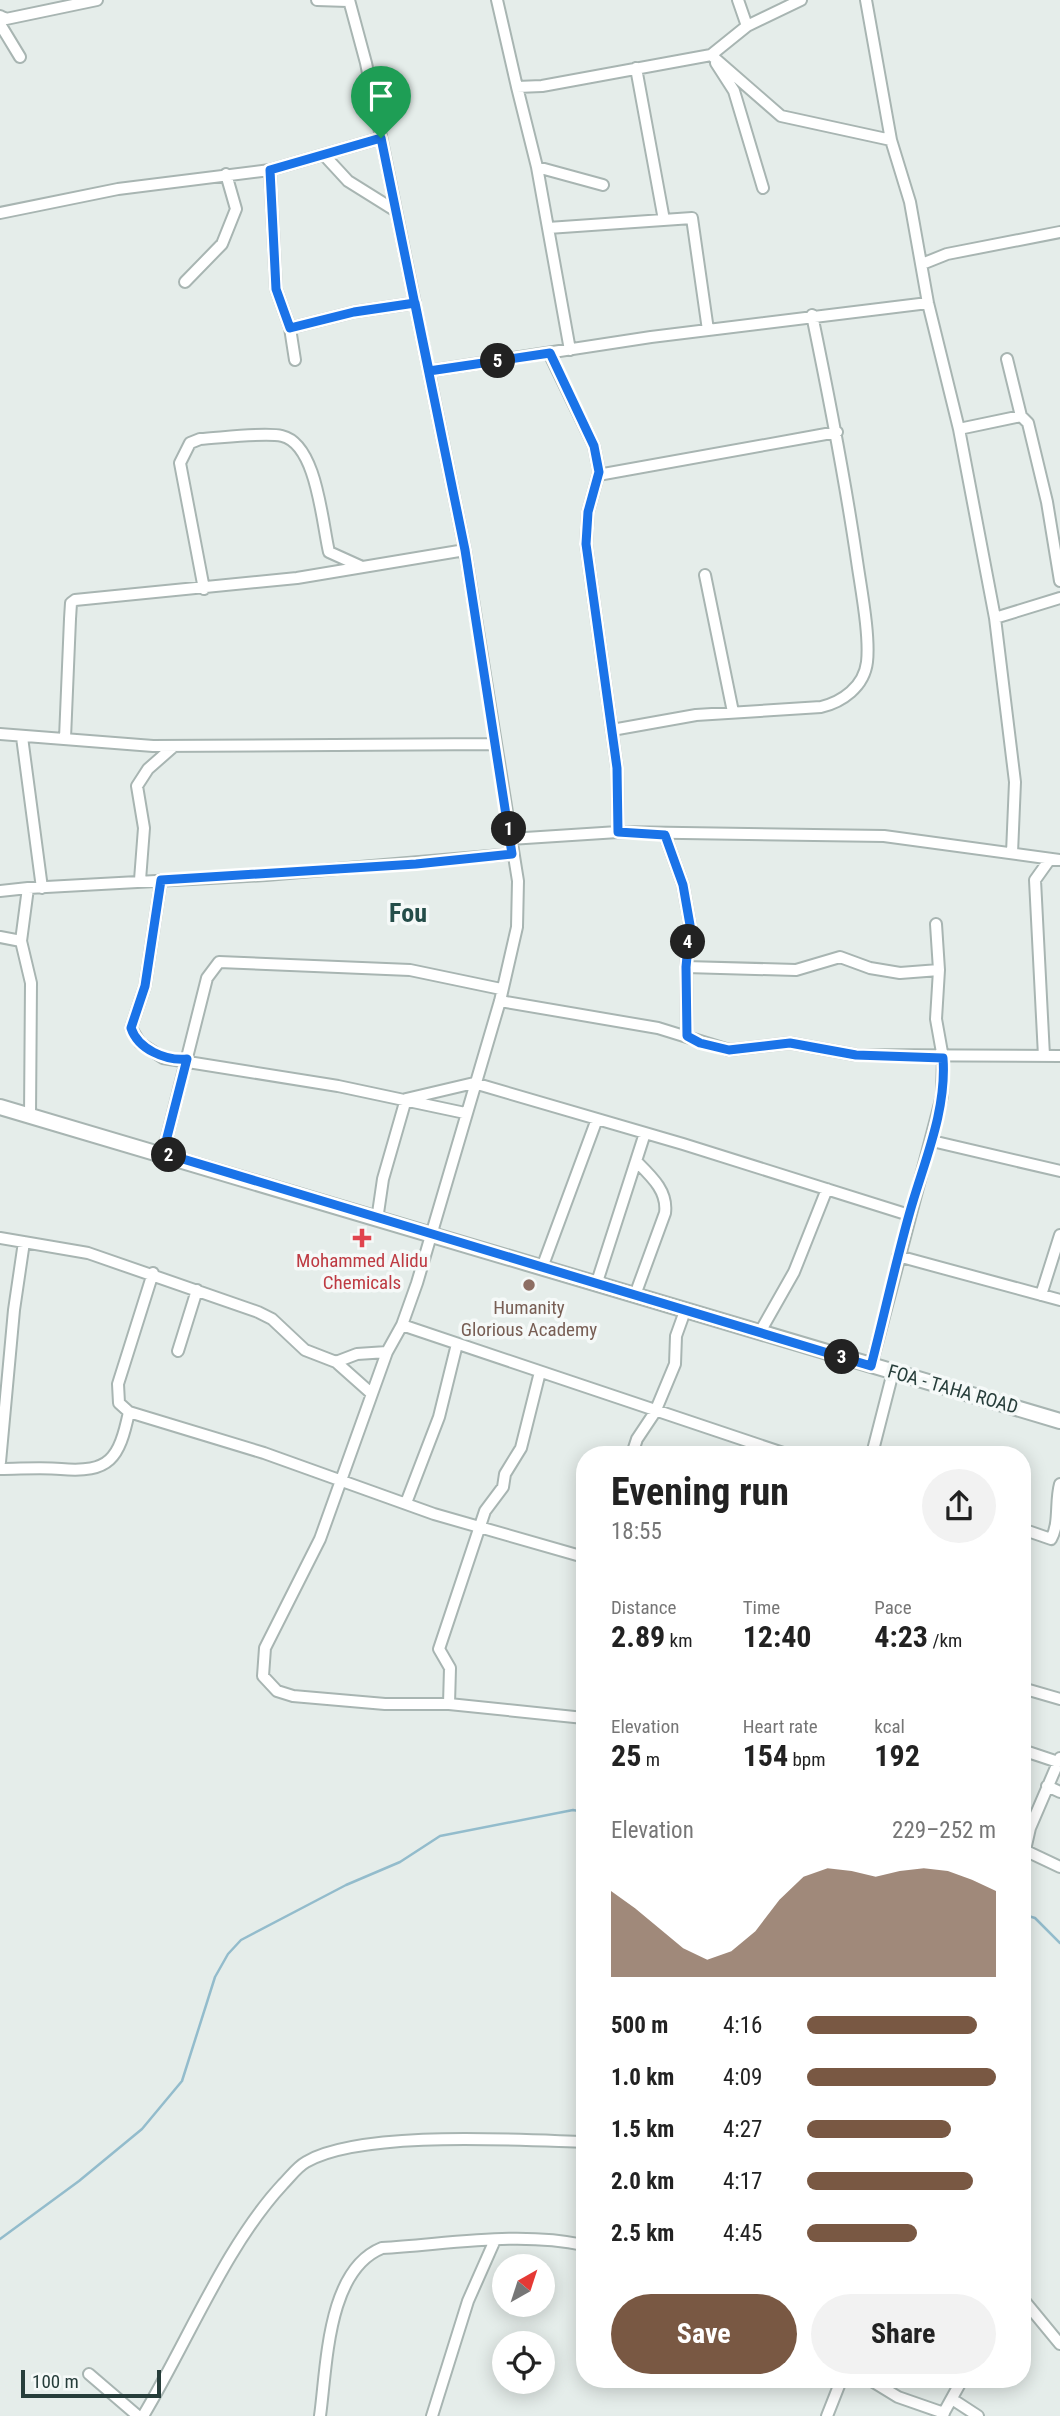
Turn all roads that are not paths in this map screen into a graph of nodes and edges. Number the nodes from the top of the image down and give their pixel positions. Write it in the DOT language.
graph roads {
  1 [pos="97,0"];
  2 [pos="317,0"];
  3 [pos="349,0"];
  4 [pos="497,0"];
  5 [pos="738,0"];
  6 [pos="801,0"];
  7 [pos="866,0"];
  8 [pos="0,16"];
  9 [pos="0,24"];
  10 [pos="747,26"];
  11 [pos="711,55"];
  12 [pos="20,57"];
  13 [pos="636,68"];
  14 [pos="517,88"];
  15 [pos="381,138"];
  16 [pos="891,140"];
  17 [pos="324,155"];
  18 [pos="537,167"];
  19 [pos="270,170"];
  20 [pos="226,174"];
  21 [pos="603,185"];
  22 [pos="763,188"];
  23 [pos="396,211"];
  24 [pos="0,213"];
  25 [pos="664,220"];
  26 [pos="548,228"];
  27 [pos="1060,232"];
  28 [pos="922,264"];
  29 [pos="185,282"];
  30 [pos="415,303"];
  31 [pos="928,303"];
  32 [pos="812,315"];
  33 [pos="290,328"];
  34 [pos="708,330"];
  35 [pos="570,350"];
  36 [pos="550,353"];
  37 [pos="1007,359"];
  38 [pos="295,360"];
  39 [pos="429,371"];
  40 [pos="1021,416"];
  41 [pos="958,429"];
  42 [pos="837,432"];
  43 [pos="598,475"];
  44 [pos="1056,534"];
  45 [pos="465,550"];
  46 [pos="360,566"];
  47 [pos="705,575"];
  48 [pos="1060,581"];
  49 [pos="204,589"];
  50 [pos="1060,598"];
  51 [pos="995,618"];
  52 [pos="733,712"];
  53 [pos="612,730"];
  54 [pos="0,734"];
  55 [pos="22,737"];
  56 [pos="65,738"];
  57 [pos="494,744"];
  58 [pos="173,747"];
  59 [pos="618,832"];
  60 [pos="665,835"];
  61 [pos="510,839"];
  62 [pos="1012,853"];
  63 [pos="512,854"];
  64 [pos="1055,859"];
  65 [pos="140,880"];
  66 [pos="161,880"];
  67 [pos="28,888"];
  68 [pos="42,888"];
  69 [pos="0,891"];
  70 [pos="936,924"];
  71 [pos="0,937"];
  72 [pos="21,941"];
  73 [pos="686,967"];
  74 [pos="939,970"];
  75 [pos="500,995"];
  76 [pos="687,1036"];
  77 [pos="1044,1056"];
  78 [pos="1060,1056"];
  79 [pos="943,1058"];
  80 [pos="187,1059"];
  81 [pos="474,1083"];
  82 [pos="407,1099"];
  83 [pos="0,1107"];
  84 [pos="465,1113"];
  85 [pos="30,1115"];
  86 [pos="597,1119"];
  87 [pos="645,1133"];
  88 [pos="932,1141"];
  89 [pos="163,1153"];
  90 [pos="636,1161"];
  91 [pos="1060,1171"];
  92 [pos="827,1189"];
  93 [pos="909,1215"];
  94 [pos="377,1220"];
  95 [pos="1060,1235"];
  96 [pos="430,1236"];
  97 [pos="0,1238"];
  98 [pos="24,1242"];
  99 [pos="898,1256"];
  100 [pos="543,1265"];
  101 [pos="153,1273"];
  102 [pos="597,1282"];
  103 [pos="197,1290"];
  104 [pos="635,1295"];
  105 [pos="1041,1295"];
  106 [pos="1060,1300"];
  107 [pos="685,1311"];
  108 [pos="402,1325"];
  109 [pos="760,1332"];
  110 [pos="457,1344"];
  111 [pos="178,1351"];
  112 [pos="387,1353"];
  113 [pos="336,1362"];
  114 [pos="871,1366"];
  115 [pos="540,1371"];
  116 [pos="892,1372"];
  117 [pos="4,1377"];
  118 [pos="372,1394"];
  119 [pos="129,1412"];
  120 [pos="655,1412"];
  121 [pos="1060,1420"];
  122 [pos="635,1446"];
  123 [pos="761,1446"];
  124 [pos="874,1446"];
  125 [pos="0,1462"];
  126 [pos="0,1469"];
  127 [pos="343,1482"];
  128 [pos="1060,1484"];
  129 [pos="406,1503"];
  130 [pos="479,1527"];
  131 [pos="1031,1533"];
  132 [pos="576,1556"];
  133 [pos="1031,1691"];
  134 [pos="1060,1699"];
  135 [pos="449,1704"];
  136 [pos="576,1717"];
  137 [pos="1031,1752"];
  138 [pos="1059,1760"];
  139 [pos="1047,1786"];
  140 [pos="1060,1792"];
  141 [pos="1031,1826"];
  142 [pos="1031,1854"];
  143 [pos="1060,1867"];
  144 [pos="576,2142"];
  145 [pos="495,2241"];
  146 [pos="576,2243"];
  147 [pos="1031,2309"];
  148 [pos="1060,2344"];
  149 [pos="89,2374"];
  150 [pos="838,2388"];
  151 [pos="883,2388"];
  152 [pos="958,2388"];
  153 [pos="952,2399"];
  154 [pos="943,2415"];
  155 [pos="141,2416"];
  156 [pos="320,2416"];
  157 [pos="432,2416"];
  158 [pos="827,2416"];
  159 [pos="978,2416"];
  1 -- 8 [label="street"];
  2 -- 3 [label="street"];
  3 -- 15 [label="street"];
  4 -- 14 [label="street"];
  5 -- 10 [label="street"];
  6 -- 10 [label="street"];
  7 -- 16 [label="street"];
  9 -- 12 [label="street"];
  10 -- 11 [label="street"];
  11 -- 13 [label="street"];
  11 -- 16 [label="street"];
  11 -- 22 [label="street"];
  13 -- 14 [label="street"];
  13 -- 25 [label="street"];
  14 -- 18 [label="street"];
  15 -- 17 [label="street"];
  15 -- 23 [label="street"];
  16 -- 28 [label="street"];
  17 -- 19 [label="street"];
  17 -- 23 [label="street"];
  18 -- 21 [label="street"];
  18 -- 26 [label="street"];
  19 -- 20 [label="street"];
  19 -- 33 [label="street"];
  20 -- 24 [label="street"];
  20 -- 29 [label="street"];
  23 -- 30 [label="street"];
  25 -- 26 [label="street"];
  25 -- 34 [label="street"];
  26 -- 35 [label="street"];
  27 -- 28 [label="street"];
  28 -- 31 [label="street"];
  30 -- 33 [label="street"];
  30 -- 39 [label="street"];
  31 -- 32 [label="street"];
  31 -- 41 [label="street"];
  32 -- 34 [label="street"];
  32 -- 42 [label="street"];
  33 -- 38 [label="street"];
  34 -- 35 [label="street"];
  35 -- 36 [label="street"];
  36 -- 39 [label="street"];
  36 -- 43 [label="street"];
  37 -- 40 [label="street"];
  39 -- 45 [label="street"];
  40 -- 41 [label="street"];
  40 -- 44 [label="street"];
  41 -- 51 [label="street"];
  42 -- 43 [label="street"];
  42 -- 52 [label="street"];
  43 -- 53 [label="street"];
  44 -- 48 [label="street"];
  45 -- 46 [label="street"];
  45 -- 57 [label="street"];
  46 -- 49 [label="street"];
  46 -- 49 [label="street"];
  47 -- 52 [label="street"];
  49 -- 56 [label="street"];
  50 -- 51 [label="street"];
  51 -- 62 [label="street"];
  52 -- 53 [label="street"];
  53 -- 59 [label="street"];
  54 -- 55 [label="street"];
  55 -- 56 [label="street"];
  55 -- 68 [label="street"];
  56 -- 58 [label="street"];
  57 -- 58 [label="street"];
  57 -- 61 [label="street"];
  58 -- 65 [label="street"];
  59 -- 60 [label="street"];
  59 -- 61 [label="street"];
  60 -- 62 [label="street"];
  60 -- 73 [label="street"];
  61 -- 63 [label="street"];
  62 -- 64 [label="street"];
  63 -- 66 [label="street"];
  63 -- 75 [label="street"];
  64 -- 77 [label="street"];
  65 -- 66 [label="street"];
  65 -- 68 [label="street"];
  66 -- 80 [label="street"];
  67 -- 68 [label="street"];
  67 -- 69 [label="street"];
  67 -- 72 [label="street"];
  70 -- 74 [label="street"];
  71 -- 72 [label="street"];
  72 -- 85 [label="street"];
  73 -- 74 [label="street"];
  73 -- 76 [label="street"];
  74 -- 79 [label="street"];
  75 -- 76 [label="street"];
  75 -- 80 [label="street"];
  75 -- 81 [label="street"];
  76 -- 79 [label="street"];
  77 -- 78 [label="street"];
  77 -- 79 [label="street"];
  79 -- 88 [label="street"];
  80 -- 82 [label="street"];
  80 -- 89 [label="street"];
  81 -- 82 [label="street"];
  81 -- 84 [label="street"];
  81 -- 86 [label="street"];
  82 -- 84 [label="street"];
  82 -- 94 [label="street"];
  83 -- 85 [label="street, FOA - TAHA ROAD"];
  84 -- 96 [label="street"];
  85 -- 89 [label="street, FOA - TAHA ROAD"];
  86 -- 87 [label="street"];
  86 -- 100 [label="street"];
  87 -- 90 [label="street"];
  87 -- 92 [label="street"];
  88 -- 91 [label="street"];
  88 -- 93 [label="street"];
  89 -- 94 [label="street, FOA - TAHA ROAD"];
  90 -- 102 [label="street"];
  90 -- 104 [label="street"];
  92 -- 93 [label="street"];
  92 -- 109 [label="street"];
  93 -- 99 [label="street"];
  94 -- 96 [label="street, FOA - TAHA ROAD"];
  95 -- 105 [label="street"];
  96 -- 100 [label="street, FOA - TAHA ROAD"];
  96 -- 108 [label="street"];
  97 -- 98 [label="street"];
  98 -- 101 [label="street"];
  98 -- 117 [label="street"];
  99 -- 105 [label="street"];
  99 -- 114 [label="street"];
  100 -- 102 [label="street, FOA - TAHA ROAD"];
  101 -- 103 [label="street"];
  101 -- 119 [label="street"];
  102 -- 104 [label="street, FOA - TAHA ROAD"];
  103 -- 111 [label="street"];
  103 -- 113 [label="street"];
  104 -- 107 [label="street, FOA - TAHA ROAD"];
  105 -- 106 [label="street"];
  107 -- 109 [label="street, FOA - TAHA ROAD"];
  107 -- 120 [label="street"];
  108 -- 110 [label="street"];
  108 -- 112 [label="street"];
  109 -- 114 [label="street, FOA - TAHA ROAD"];
  110 -- 115 [label="street"];
  110 -- 129 [label="street"];
  112 -- 113 [label="street"];
  112 -- 118 [label="street"];
  113 -- 118 [label="street"];
  114 -- 116 [label="street, FOA - TAHA ROAD"];
  115 -- 120 [label="street"];
  115 -- 130 [label="street"];
  116 -- 121 [label="street, FOA - TAHA ROAD"];
  116 -- 124 [label="street"];
  117 -- 125 [label="street"];
  118 -- 127 [label="street"];
  119 -- 126 [label="street"];
  119 -- 127 [label="street"];
  120 -- 122 [label="street"];
  120 -- 123 [label="street"];
  127 -- 129 [label="street"];
  127 -- 135 [label="street"];
  128 -- 131 [label="street"];
  129 -- 130 [label="street"];
  130 -- 132 [label="street"];
  130 -- 135 [label="street"];
  133 -- 134 [label="street"];
  135 -- 136 [label="street"];
  137 -- 138 [label="street"];
  138 -- 139 [label="street"];
  139 -- 140 [label="street"];
  139 -- 141 [label="street"];
  142 -- 143 [label="street"];
  144 -- 155 [label="street"];
  145 -- 146 [label="street"];
  145 -- 156 [label="street"];
  145 -- 157 [label="street"];
  147 -- 148 [label="street"];
  149 -- 155 [label="street"];
  150 -- 158 [label="street"];
  151 -- 154 [label="street"];
  152 -- 153 [label="street"];
  153 -- 154 [label="street"];
  153 -- 159 [label="street"];
}
